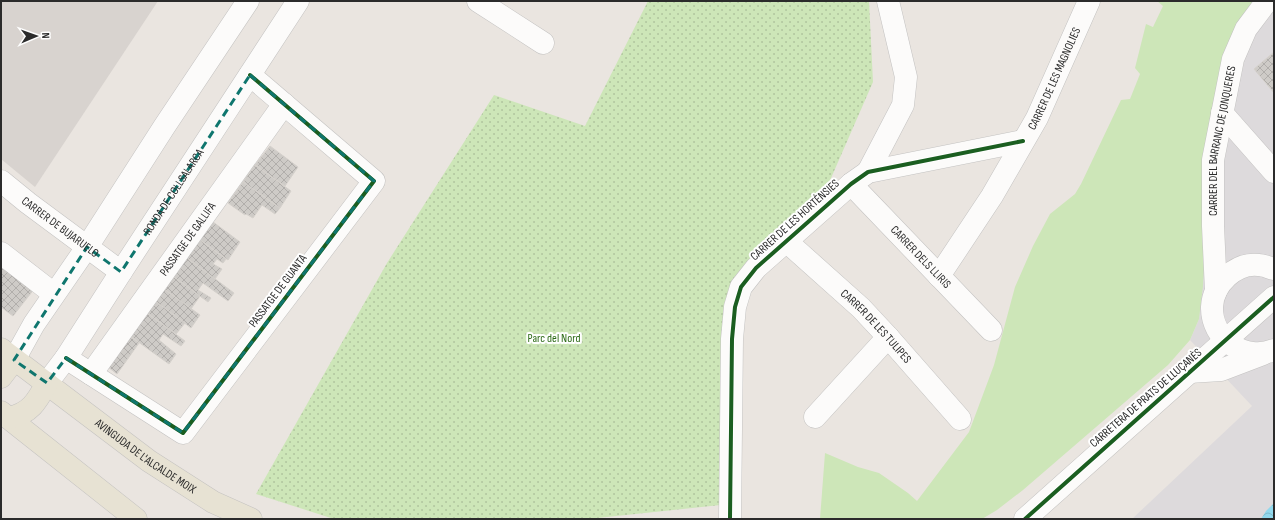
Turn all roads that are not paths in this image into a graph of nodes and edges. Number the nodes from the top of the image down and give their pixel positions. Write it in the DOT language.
graph roads {
  1 [pos="248,1"];
  2 [pos="298,1"];
  3 [pos="478,1"];
  4 [pos="888,1"];
  5 [pos="1089,1"];
  6 [pos="1267,1"];
  7 [pos="542,43"];
  8 [pos="250,75"];
  9 [pos="284,104"];
  10 [pos="1222,113"];
  11 [pos="1023,141"];
  12 [pos="1274,172"];
  13 [pos="860,178"];
  14 [pos="1,181"];
  15 [pos="786,241"];
  16 [pos="87,247"];
  17 [pos="1,253"];
  18 [pos="1269,261"];
  19 [pos="121,272"];
  20 [pos="939,276"];
  21 [pos="1216,291"];
  22 [pos="54,294"];
  23 [pos="1274,297"];
  24 [pos="1214,322"];
  25 [pos="991,330"];
  26 [pos="888,337"];
  27 [pos="1225,341"];
  28 [pos="1272,351"];
  29 [pos="7,354"];
  30 [pos="66,358"];
  31 [pos="1190,372"];
  32 [pos="91,374"];
  33 [pos="1,378"];
  34 [pos="47,383"];
  35 [pos="3,415"];
  36 [pos="815,417"];
  37 [pos="960,419"];
  38 [pos="1025,517"];
  39 [pos="136,519"];
  40 [pos="252,519"];
  41 [pos="730,519"];
  1 -- 16 [label="street"];
  2 -- 8 [label="street, RONDA DE COLLSALARCA"];
  3 -- 7 [label="street"];
  4 -- 13 [label="street"];
  5 -- 11 [label="street, CARRER DE LES MAGNOLIES"];
  6 -- 10 [label="street, CARRER DEL BARRANC DE JONQUERES"];
  8 -- 9 [label="street, PASSATGE DE GUANTA"];
  8 -- 19 [label="street, RONDA DE COLLSALARCA"];
  9 -- 32 [label="street, PASSATGE DE GALLIFA"];
  9 -- 32 [label="street, PASSATGE DE GUANTA"];
  10 -- 12 [label="street"];
  10 -- 21 [label="street, CARRER DEL BARRANC DE JONQUERES"];
  11 -- 13 [label="street, CARRER DE LES HORTÈNSIES"];
  11 -- 20 [label="street, CARRER DE LES MAGNOLIES"];
  13 -- 15 [label="street, CARRER DE LES HORTÈNSIES"];
  13 -- 20 [label="street, CARRER DELS LLIRIS"];
  14 -- 16 [label="street, CARRER DE BUJARUELO"];
  15 -- 26 [label="street, CARRER DE LES TULIPES"];
  15 -- 41 [label="street, CARRER DE LES HORTÈNSIES"];
  16 -- 19 [label="street, CARRER DE BUJARUELO"];
  16 -- 22 [label="street"];
  17 -- 22 [label="street"];
  18 -- 21 [label="street, CARRETERA DE PRATS DE LLUÇANÈS"];
  19 -- 30 [label="street, RONDA DE COLLSALARCA"];
  20 -- 25 [label="street, CARRER DELS LLIRIS"];
  21 -- 24 [label="street, CARRETERA DE PRATS DE LLUÇANÈS"];
  22 -- 29 [label="street"];
  23 -- 27 [label="street, CARRETERA DE PRATS DE LLUÇANÈS"];
  24 -- 27 [label="street, CARRETERA DE PRATS DE LLUÇANÈS"];
  24 -- 31 [label="street, CARRETERA DE PRATS DE LLUÇANÈS"];
  26 -- 36 [label="street"];
  26 -- 37 [label="street, CARRER DE LES TULIPES"];
  27 -- 28 [label="street, CARRETERA DE PRATS DE LLUÇANÈS"];
  27 -- 31 [label="street, CARRETERA DE PRATS DE LLUÇANÈS"];
  28 -- 31 [label="street, CARRETERA DE PRATS DE LLUÇANÈS"];
  29 -- 33 [label="main road"];
  29 -- 34 [label="main road, AVINGUDA DE L'ALCALDE MOIX"];
  30 -- 32 [label="street, PASSATGE DE GUANTA"];
  30 -- 34 [label="street, RONDA DE COLLSALARCA"];
  31 -- 38 [label="street, CARRETERA DE PRATS DE LLUÇANÈS"];
  34 -- 35 [label="main road"];
  34 -- 40 [label="main road, AVINGUDA DE L'ALCALDE MOIX"];
  35 -- 39 [label="main road"];
}
